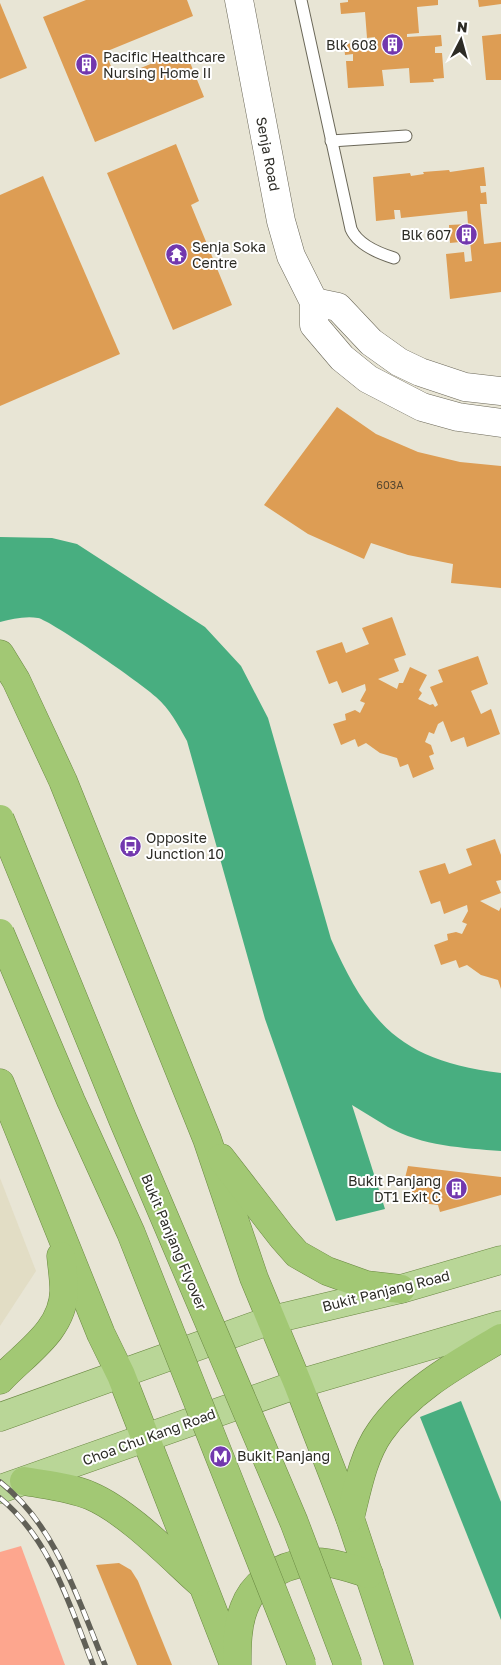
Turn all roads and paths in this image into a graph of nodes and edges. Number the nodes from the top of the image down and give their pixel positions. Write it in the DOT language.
graph roads {
  1 [pos="238,0"];
  2 [pos="301,0"];
  3 [pos="406,136"];
  4 [pos="331,141"];
  5 [pos="394,258"];
  6 [pos="322,311"];
  7 [pos="501,392"];
  8 [pos="501,423"];
  9 [pos="0,654"];
  10 [pos="0,819"];
  11 [pos="0,933"];
  12 [pos="0,1083"];
  13 [pos="207,1139"];
  14 [pos="59,1232"];
  15 [pos="501,1260"];
  16 [pos="401,1289"];
  17 [pos="271,1320"];
  18 [pos="501,1325"];
  19 [pos="501,1338"];
  20 [pos="121,1375"];
  21 [pos="0,1380"];
  22 [pos="298,1384"];
  23 [pos="0,1417"];
  24 [pos="146,1438"];
  25 [pos="12,1485"];
  26 [pos="350,1518"];
  27 [pos="369,1574"];
  28 [pos="202,1584"];
  29 [pos="235,1665"];
  30 [pos="302,1665"];
  31 [pos="348,1665"];
  32 [pos="399,1665"];
  1 -- 6 [label="street, Senja Road"];
  2 -- 4 [label="lane"];
  3 -- 4 [label="lane"];
  4 -- 5 [label="lane"];
  6 -- 7 [label="street, Senja Road"];
  6 -- 8 [label="street, Senja Road"];
  9 -- 13 [label="highway"];
  10 -- 31 [label="highway, Bukit Panjang Flyover, bridge"];
  11 -- 30 [label="highway, bridge"];
  12 -- 14 [label="highway"];
  13 -- 16 [label="highway"];
  13 -- 17 [label="highway"];
  14 -- 20 [label="highway"];
  14 -- 21 [label="highway"];
  15 -- 16 [label="main road, Bukit Panjang Road"];
  16 -- 17 [label="main road, Bukit Panjang Road"];
  17 -- 20 [label="main road"];
  17 -- 22 [label="highway"];
  18 -- 22 [label="main road"];
  19 -- 26 [label="highway"];
  20 -- 23 [label="main road"];
  20 -- 24 [label="highway"];
  22 -- 24 [label="main road, Choa Chu Kang Road"];
  22 -- 26 [label="highway"];
  24 -- 25 [label="main road, Choa Chu Kang Road"];
  24 -- 28 [label="highway"];
  25 -- 28 [label="highway"];
  26 -- 27 [label="highway"];
  27 -- 29 [label="highway"];
  27 -- 32 [label="highway"];
  28 -- 29 [label="highway"];
}
